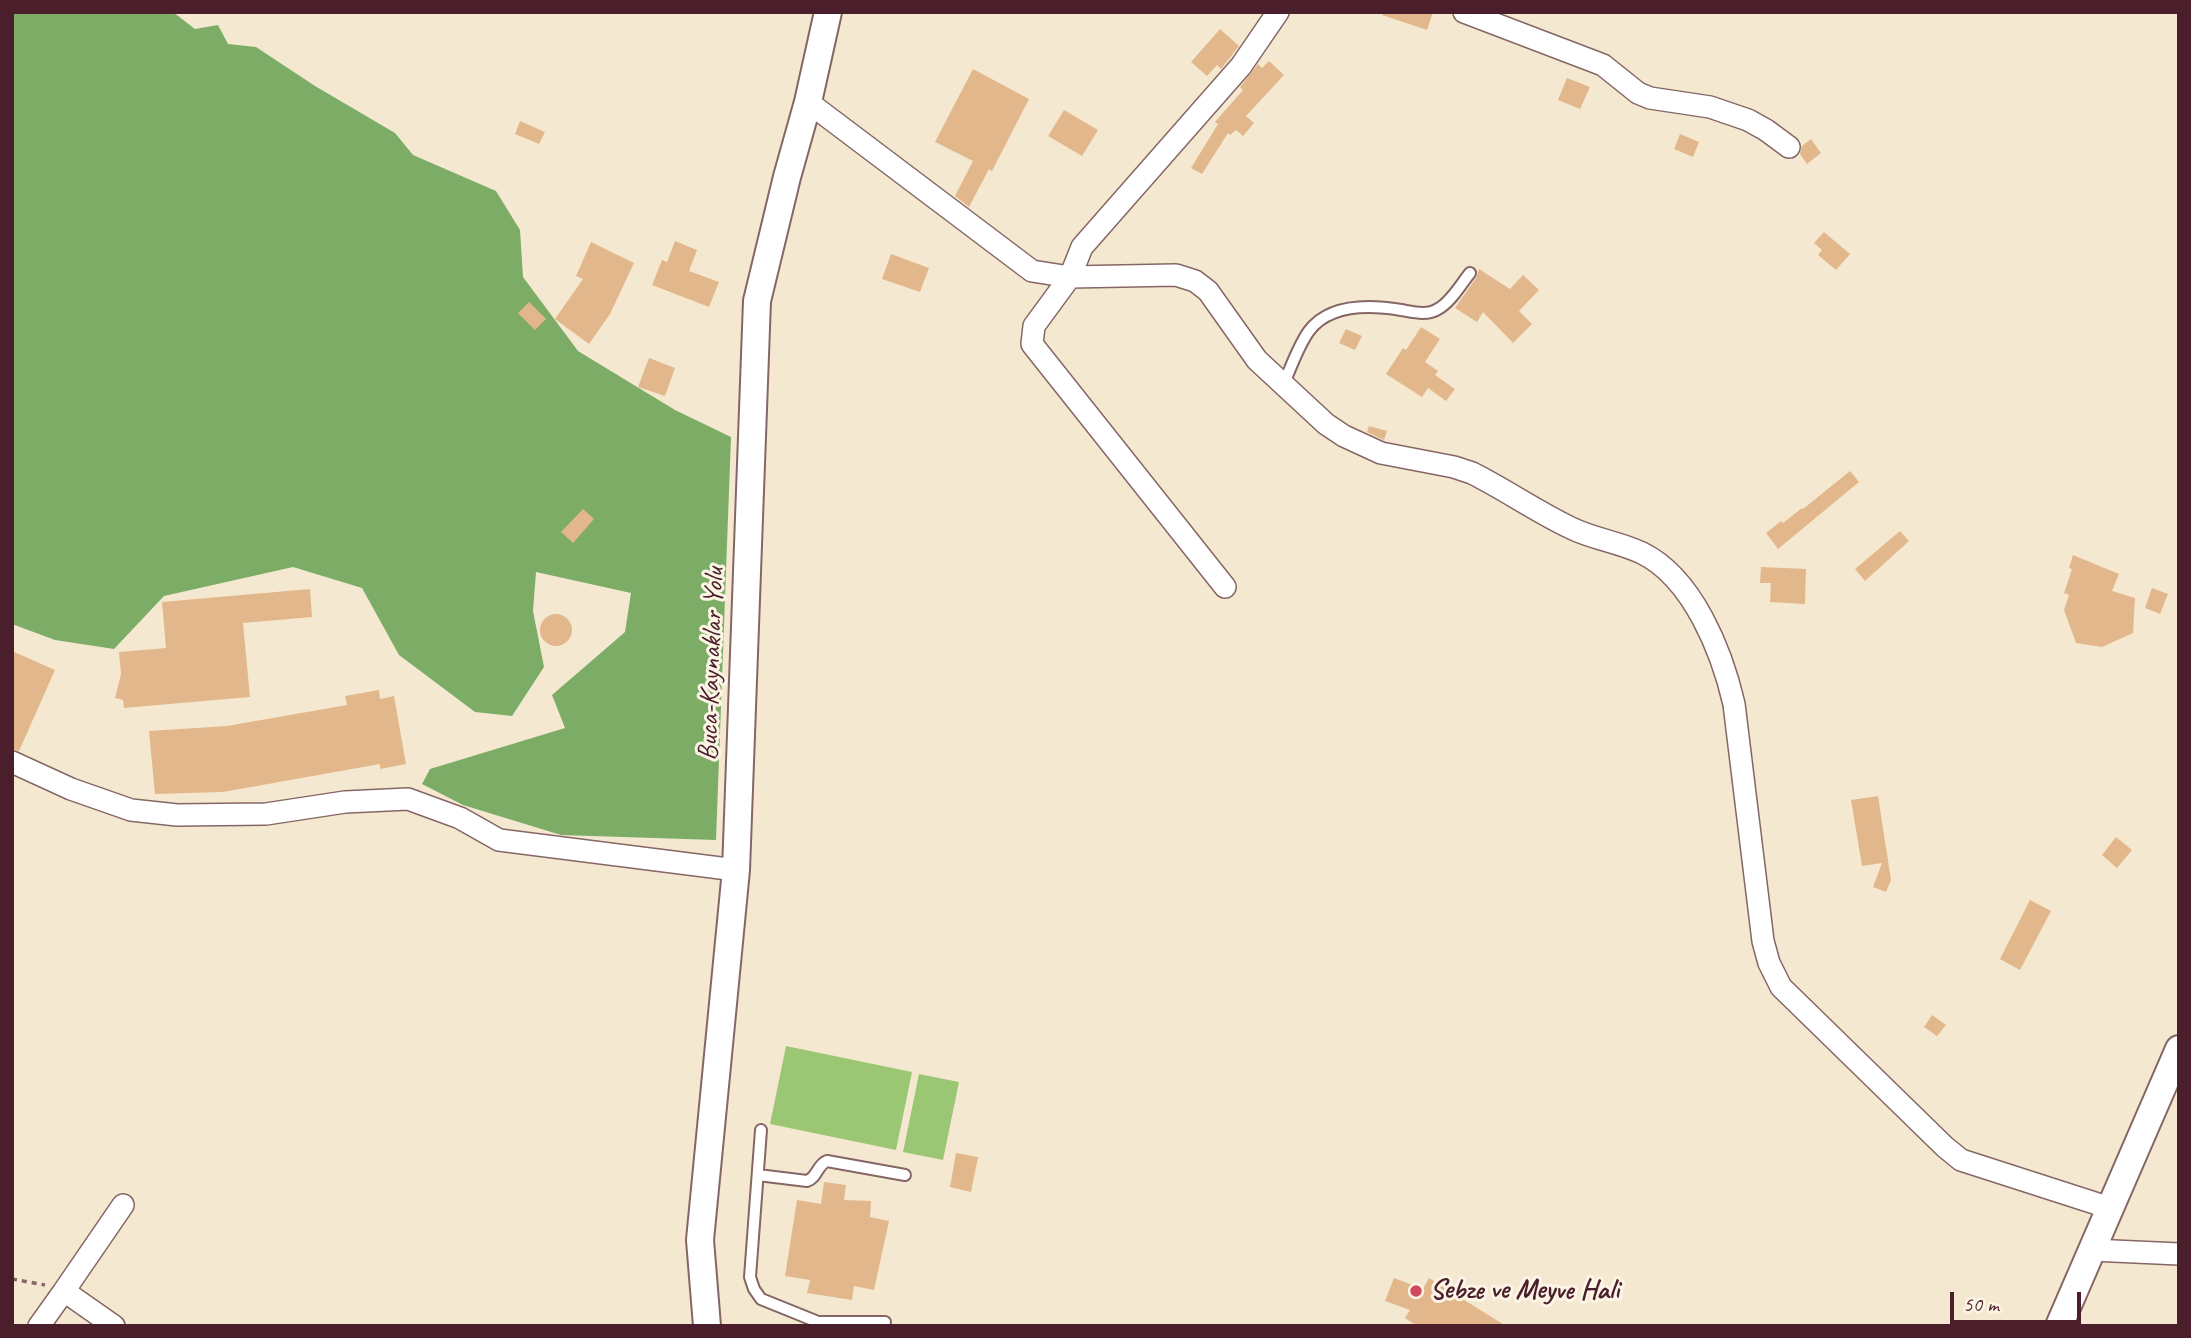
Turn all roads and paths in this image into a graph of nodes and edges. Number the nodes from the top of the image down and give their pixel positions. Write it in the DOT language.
graph roads {
  1 [pos="828,12"];
  2 [pos="1278,12"];
  3 [pos="1464,12"];
  4 [pos="808,102"];
  5 [pos="1789,147"];
  6 [pos="1470,273"];
  7 [pos="1070,277"];
  8 [pos="1283,385"];
  9 [pos="1225,587"];
  10 [pos="12,762"];
  11 [pos="736,870"];
  12 [pos="2179,1049"];
  13 [pos="761,1130"];
  14 [pos="758,1175"];
  15 [pos="905,1175"];
  16 [pos="123,1205"];
  17 [pos="2110,1208"];
  18 [pos="2092,1250"];
  19 [pos="2179,1254"];
  20 [pos="12,1279"];
  21 [pos="64,1291"];
  22 [pos="885,1322"];
  23 [pos="818,1324"];
  24 [pos="39,1326"];
  25 [pos="114,1326"];
  26 [pos="707,1326"];
  27 [pos="2059,1326"];
  1 -- 4 [label="street, Buca-Kaynaklar Yolu"];
  2 -- 7 [label="street"];
  3 -- 5 [label="street"];
  4 -- 7 [label="street"];
  4 -- 11 [label="street, Buca-Kaynaklar Yolu"];
  6 -- 8 [label="lane"];
  7 -- 8 [label="street"];
  7 -- 9 [label="street"];
  8 -- 17 [label="street"];
  10 -- 11 [label="street"];
  11 -- 26 [label="street, Buca-Kaynaklar Yolu"];
  12 -- 17 [label="street"];
  13 -- 14 [label="lane"];
  14 -- 15 [label="lane"];
  14 -- 23 [label="lane"];
  16 -- 21 [label="street"];
  17 -- 18 [label="street"];
  18 -- 19 [label="street"];
  18 -- 27 [label="street"];
  20 -- 21 [label="path"];
  21 -- 24 [label="street"];
  21 -- 25 [label="street"];
  22 -- 23 [label="lane"];
}
